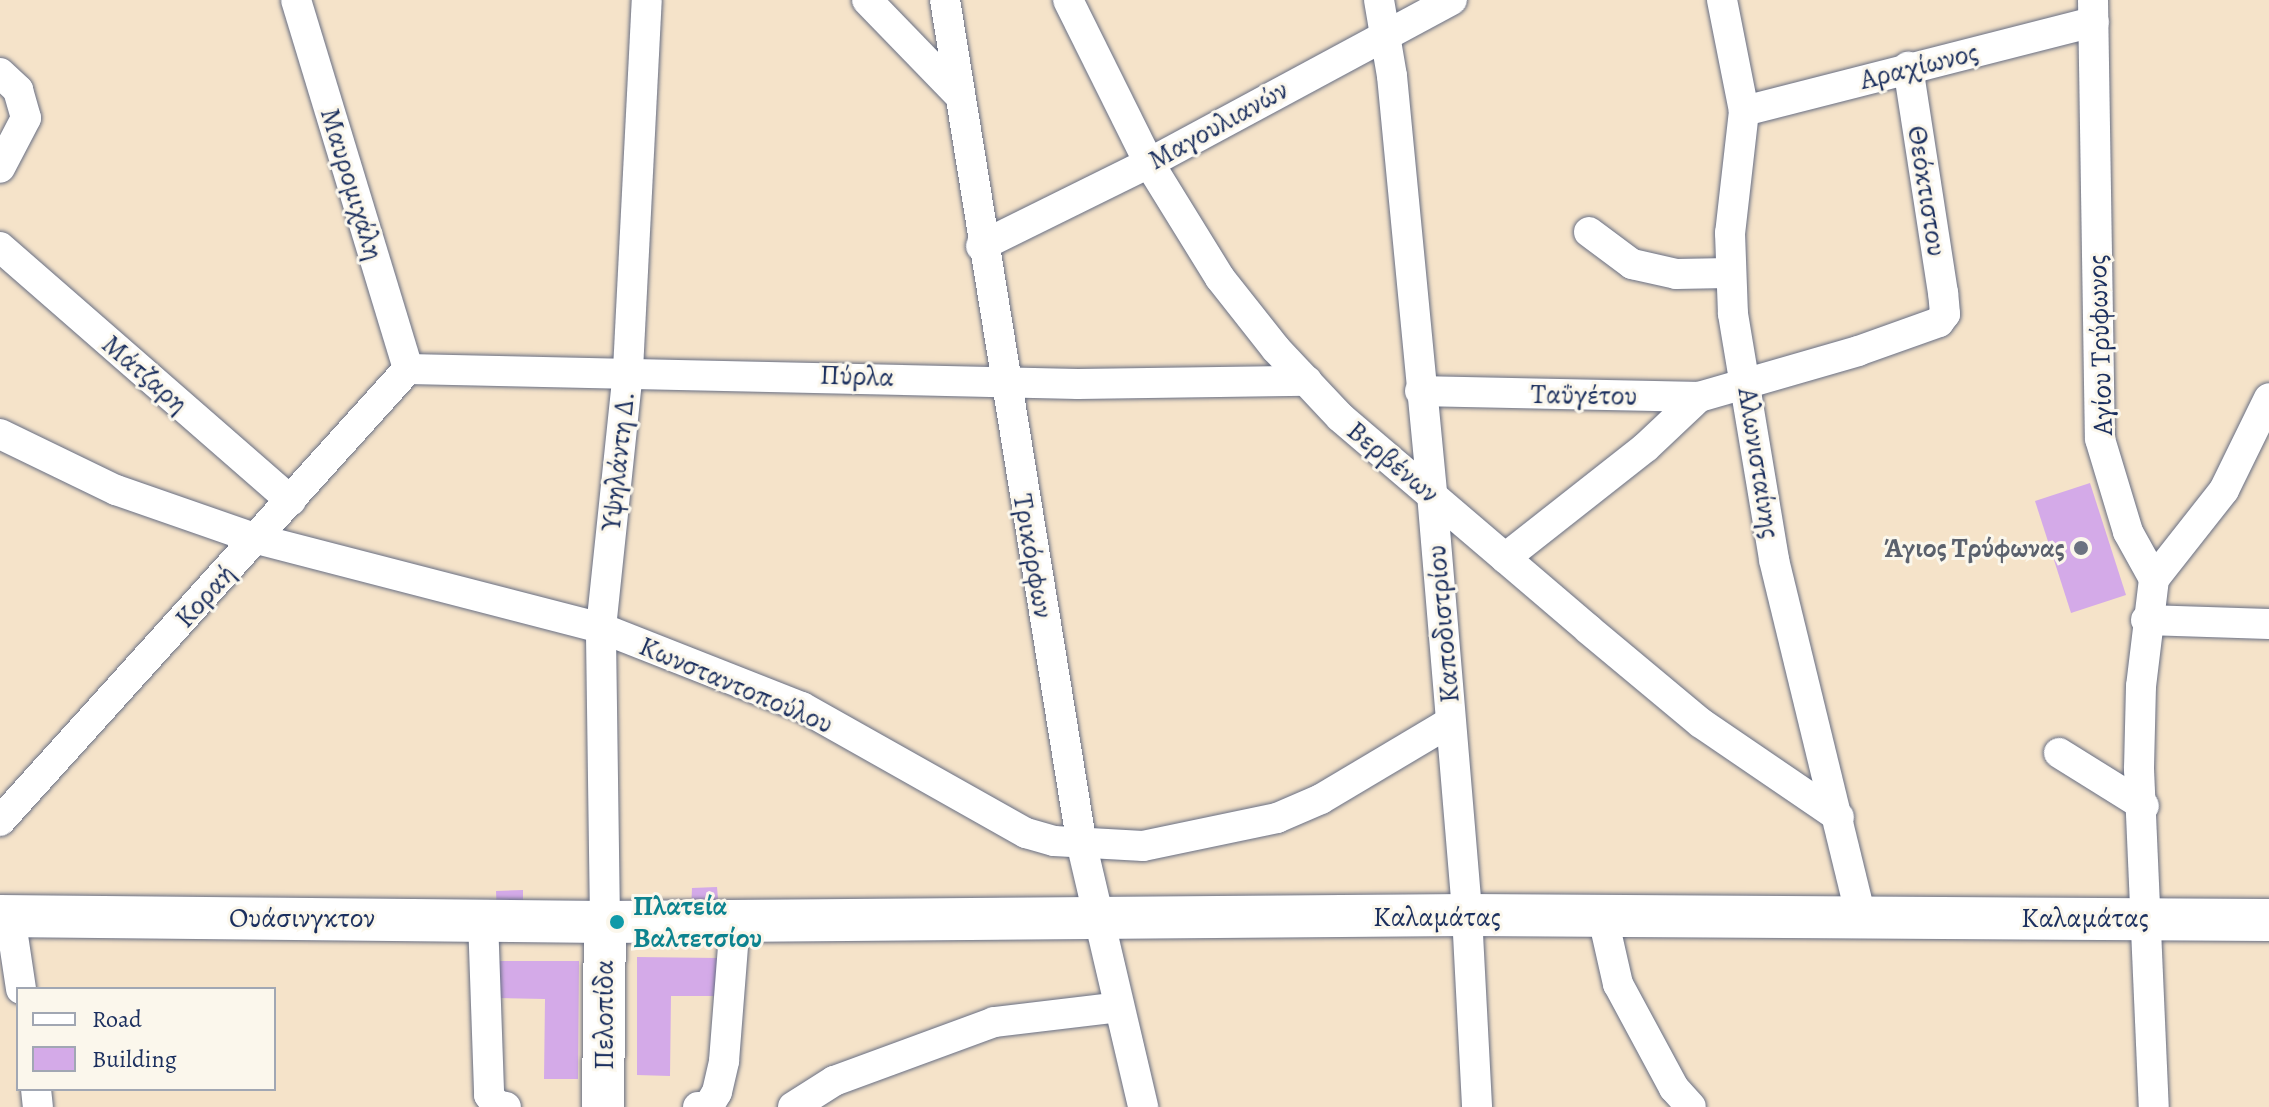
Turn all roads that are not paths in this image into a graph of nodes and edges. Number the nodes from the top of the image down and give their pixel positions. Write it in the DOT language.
graph roads {
  1 [pos="296,0"];
  2 [pos="647,0"];
  3 [pos="867,0"];
  4 [pos="945,0"];
  5 [pos="1068,0"];
  6 [pos="1379,0"];
  7 [pos="1452,0"];
  8 [pos="1722,0"];
  9 [pos="2094,11"];
  10 [pos="1386,32"];
  11 [pos="1908,67"];
  12 [pos="0,73"];
  13 [pos="959,95"];
  14 [pos="1744,111"];
  15 [pos="1149,163"];
  16 [pos="0,168"];
  17 [pos="1589,232"];
  18 [pos="981,246"];
  19 [pos="0,247"];
  20 [pos="1729,273"];
  21 [pos="1945,314"];
  22 [pos="408,369"];
  23 [pos="628,370"];
  24 [pos="1307,381"];
  25 [pos="1004,382"];
  26 [pos="1748,385"];
  27 [pos="1420,391"];
  28 [pos="1699,397"];
  29 [pos="2269,398"];
  30 [pos="2,439"];
  31 [pos="1432,494"];
  32 [pos="291,501"];
  33 [pos="257,539"];
  34 [pos="1505,558"];
  35 [pos="2154,579"];
  36 [pos="2146,620"];
  37 [pos="2269,624"];
  38 [pos="601,628"];
  39 [pos="1450,722"];
  40 [pos="2059,753"];
  41 [pos="2144,806"];
  42 [pos="1839,817"];
  43 [pos="0,821"];
  44 [pos="1082,846"];
  45 [pos="1467,915"];
  46 [pos="5,916"];
  47 [pos="1603,918"];
  48 [pos="2148,918"];
  49 [pos="483,919"];
  50 [pos="1862,920"];
  51 [pos="2269,920"];
  52 [pos="735,921"];
  53 [pos="1100,921"];
  54 [pos="605,922"];
  55 [pos="21,987"];
  56 [pos="1119,1007"];
  57 [pos="506,1107"];
  58 [pos="603,1107"];
  59 [pos="698,1107"];
  60 [pos="708,1107"];
  61 [pos="793,1107"];
  62 [pos="1143,1107"];
  63 [pos="1477,1107"];
  64 [pos="1691,1107"];
  65 [pos="2154,1107"];
  1 -- 22 [label="street, Μαυρομιχάλη"];
  2 -- 23 [label="street, Υψηλάντη Δ."];
  3 -- 13 [label="street"];
  4 -- 13 [label="street, Τρικόρφων"];
  5 -- 15 [label="street, Βερβένων"];
  6 -- 10 [label="street, Καποδιστρίου"];
  7 -- 10 [label="street, Μαγουλιανών"];
  8 -- 14 [label="street, Αλωνισταίνης"];
  9 -- 11 [label="street, Αραχίωνος"];
  9 -- 35 [label="street, Αγίου Τρύφωνος"];
  10 -- 15 [label="street, Μαγουλιανών"];
  10 -- 27 [label="street, Καποδιστρίου"];
  11 -- 14 [label="street, Αραχίωνος"];
  11 -- 21 [label="street, Θεόκτιστου"];
  12 -- 16 [label="street"];
  13 -- 18 [label="street, Τρικόρφων"];
  14 -- 20 [label="street, Αλωνισταίνης"];
  15 -- 18 [label="street, Μαγουλιανών"];
  15 -- 24 [label="street, Βερβένων"];
  17 -- 20 [label="street"];
  18 -- 25 [label="street, Τρικόρφων"];
  19 -- 32 [label="street, Μάτζαρη"];
  20 -- 26 [label="street, Αλωνισταίνης"];
  21 -- 26 [label="street, Ταΰγέτου"];
  22 -- 23 [label="street, Πύρλα"];
  22 -- 32 [label="street, Κοραή"];
  23 -- 25 [label="street, Πύρλα"];
  23 -- 38 [label="street, Υψηλάντη Δ."];
  24 -- 25 [label="street, Πύρλα"];
  24 -- 31 [label="street, Βερβένων"];
  25 -- 44 [label="street, Τρικόρφων"];
  26 -- 28 [label="street, Ταΰγέτου"];
  26 -- 42 [label="street, Αλωνισταίνης"];
  27 -- 28 [label="street, Ταΰγέτου"];
  27 -- 31 [label="street, Καποδιστρίου"];
  28 -- 34 [label="street"];
  29 -- 35 [label="street"];
  30 -- 33 [label="street, Κωνσταντοπούλου"];
  31 -- 34 [label="street, Βερβένων"];
  31 -- 39 [label="street, Καποδιστρίου"];
  32 -- 33 [label="street, Κοραή"];
  33 -- 38 [label="street, Κωνσταντοπούλου"];
  33 -- 43 [label="street, Κοραή"];
  34 -- 42 [label="street, Βερβένων"];
  35 -- 36 [label="street"];
  36 -- 37 [label="street"];
  36 -- 41 [label="street"];
  38 -- 44 [label="street, Κωνσταντοπούλου"];
  38 -- 54 [label="street, Υψηλάντη Δ."];
  39 -- 44 [label="street, Κωνσταντοπούλου"];
  39 -- 45 [label="street, Καποδιστρίου"];
  40 -- 41 [label="street"];
  41 -- 48 [label="street"];
  42 -- 50 [label="street, Αλωνισταίνης"];
  44 -- 53 [label="street, Τρικόρφων"];
  45 -- 47 [label="main road, Καλαμάτας"];
  45 -- 53 [label="main road, Καλαμάτας"];
  45 -- 63 [label="street, Καποδιστρίου"];
  46 -- 49 [label="main road, Ουάσινγκτον"];
  46 -- 55 [label="street"];
  47 -- 50 [label="main road, Καλαμάτας"];
  47 -- 64 [label="street"];
  48 -- 50 [label="main road, Καλαμάτας"];
  48 -- 51 [label="main road, Καλαμάτας"];
  48 -- 65 [label="street"];
  49 -- 54 [label="main road, Ουάσινγκτον"];
  49 -- 57 [label="street"];
  52 -- 53 [label="main road, Καλαμάτας"];
  52 -- 54 [label="main road, Καλαμάτας"];
  52 -- 60 [label="street"];
  53 -- 56 [label="street, Τρικόρφων"];
  54 -- 58 [label="main road, Πελοπίδα"];
  56 -- 61 [label="street"];
  56 -- 62 [label="street, Τρικόρφων"];
  59 -- 60 [label="street"];
}
